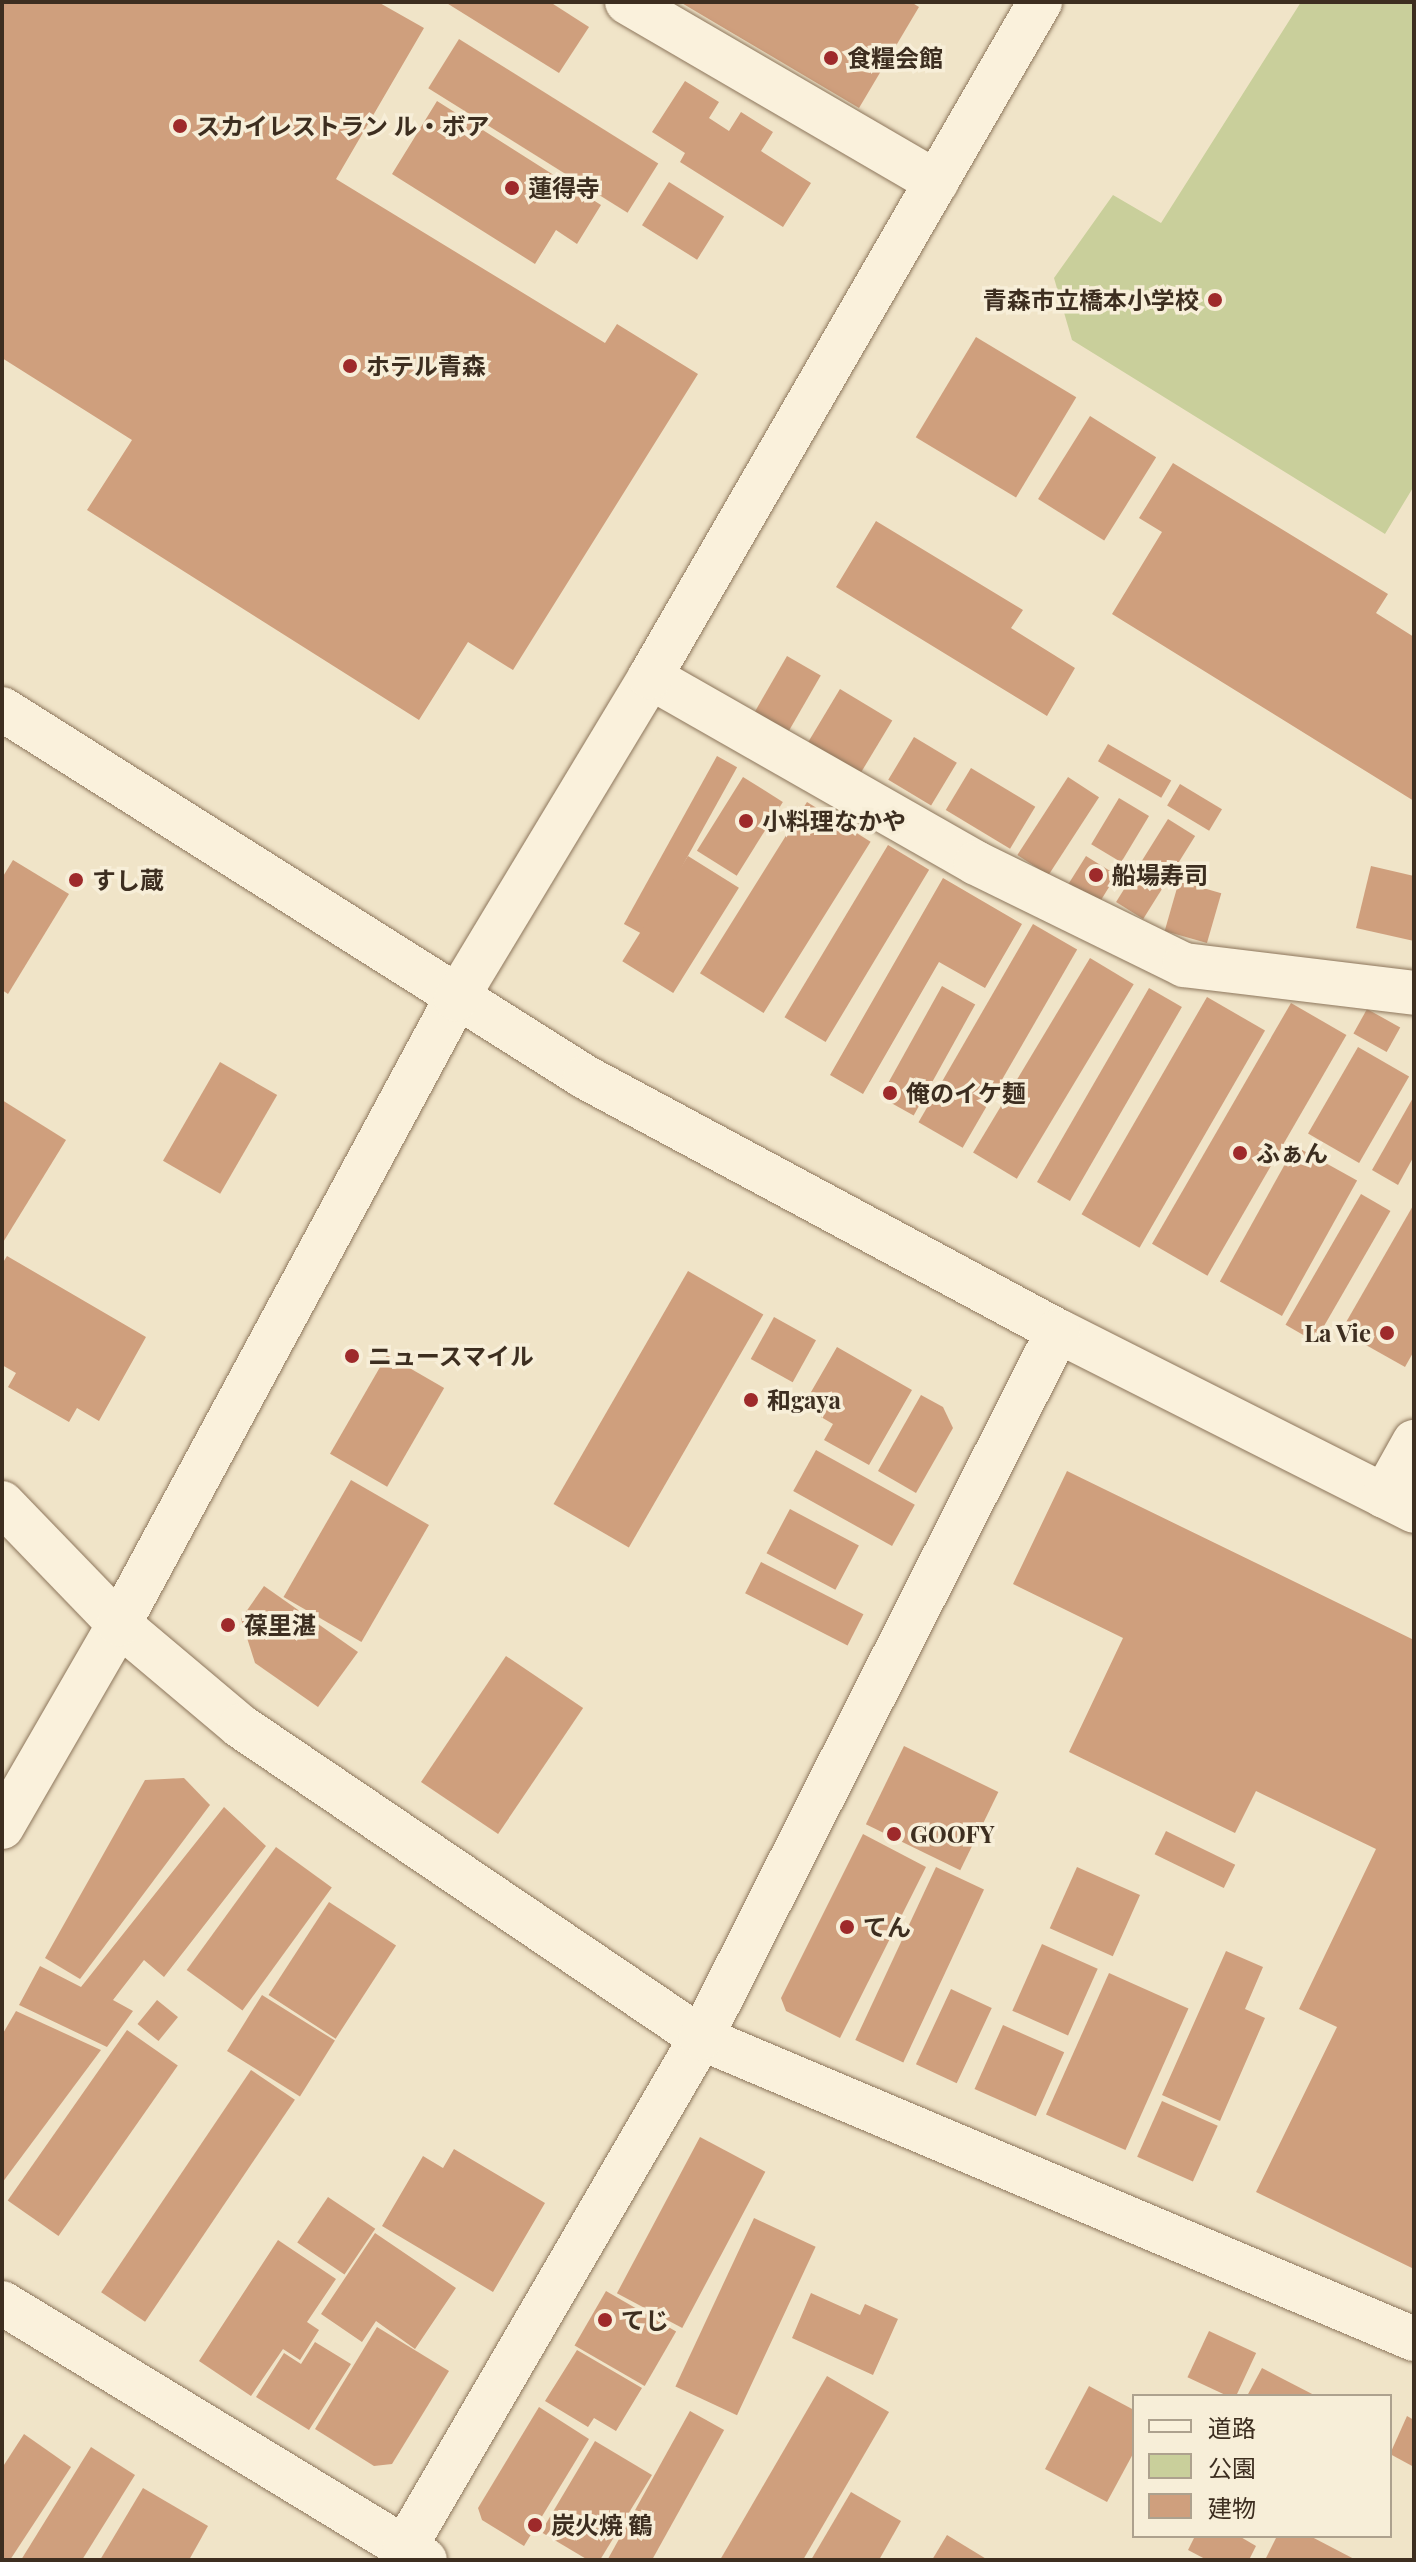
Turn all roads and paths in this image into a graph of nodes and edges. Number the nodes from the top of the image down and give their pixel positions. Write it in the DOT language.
graph roads {
  1 [pos="627,2"];
  2 [pos="1040,2"];
  3 [pos="936,182"];
  4 [pos="650,677"];
  5 [pos="2,709"];
  6 [pos="1414,993"];
  7 [pos="456,999"];
  8 [pos="1058,1331"];
  9 [pos="1414,1442"];
  10 [pos="2,1503"];
  11 [pos="1399,1504"];
  12 [pos="119,1624"];
  13 [pos="2,1827"];
  14 [pos="701,2038"];
  15 [pos="2,2303"];
  16 [pos="1414,2339"];
  17 [pos="415,2554"];
  1 -- 3 [label="street"];
  2 -- 3 [label="street"];
  3 -- 4 [label="street"];
  4 -- 6 [label="street"];
  4 -- 7 [label="street"];
  5 -- 7 [label="street"];
  7 -- 8 [label="street"];
  7 -- 12 [label="street"];
  8 -- 11 [label="street"];
  8 -- 14 [label="street"];
  9 -- 11 [label="street"];
  10 -- 12 [label="street"];
  12 -- 13 [label="street"];
  12 -- 14 [label="street"];
  14 -- 16 [label="street"];
  14 -- 17 [label="street"];
  15 -- 17 [label="street"];
}
